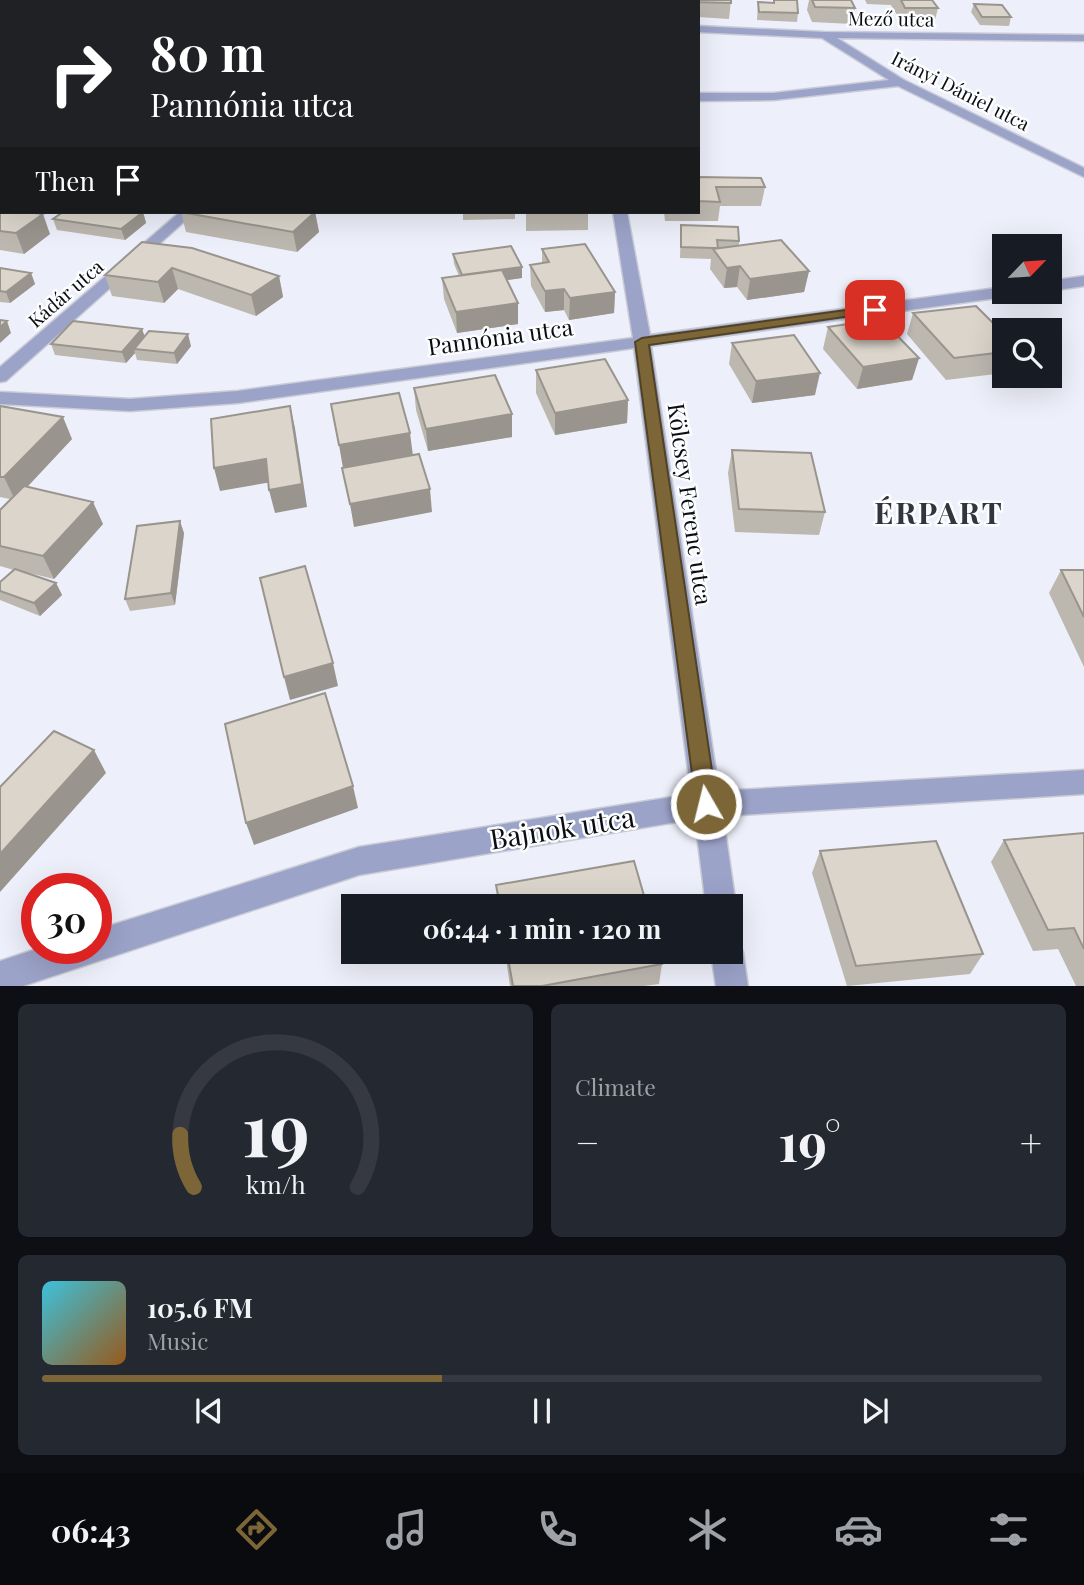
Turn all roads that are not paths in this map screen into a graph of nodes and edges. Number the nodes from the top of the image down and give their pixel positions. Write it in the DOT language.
graph roads {
  1 [pos="700,29"];
  2 [pos="824,35"];
  3 [pos="1084,38"];
  4 [pos="900,82"];
  5 [pos="700,97"];
  6 [pos="1084,173"];
  7 [pos="186,214"];
  8 [pos="620,214"];
  9 [pos="1084,281"];
  10 [pos="1062,284"];
  11 [pos="992,294"];
  12 [pos="642,342"];
  13 [pos="0,377"];
  14 [pos="0,398"];
  15 [pos="1084,782"];
  16 [pos="706,804"];
  17 [pos="719,894"];
  18 [pos="112,941"];
  19 [pos="40,964"];
  20 [pos="729,964"];
  21 [pos="0,977"];
  22 [pos="732,986"];
  1 -- 2 [label="street, Mező utca"];
  2 -- 3 [label="street, Mező utca"];
  2 -- 4 [label="street, Irányi Dániel utca"];
  4 -- 5 [label="street"];
  4 -- 6 [label="street, Irányi Dániel utca"];
  7 -- 13 [label="street, Kádár utca"];
  8 -- 12 [label="street, Kölcsey Ferenc utca"];
  9 -- 10 [label="street"];
  11 -- 12 [label="street, Pannónia utca"];
  12 -- 14 [label="street, Pannónia utca"];
  12 -- 16 [label="street, Kölcsey Ferenc utca"];
  15 -- 16 [label="street, Bajnok utca"];
  16 -- 17 [label="street, Kölcsey Ferenc utca"];
  16 -- 18 [label="street, Bajnok utca"];
  19 -- 21 [label="street"];
  20 -- 22 [label="street"];
}
